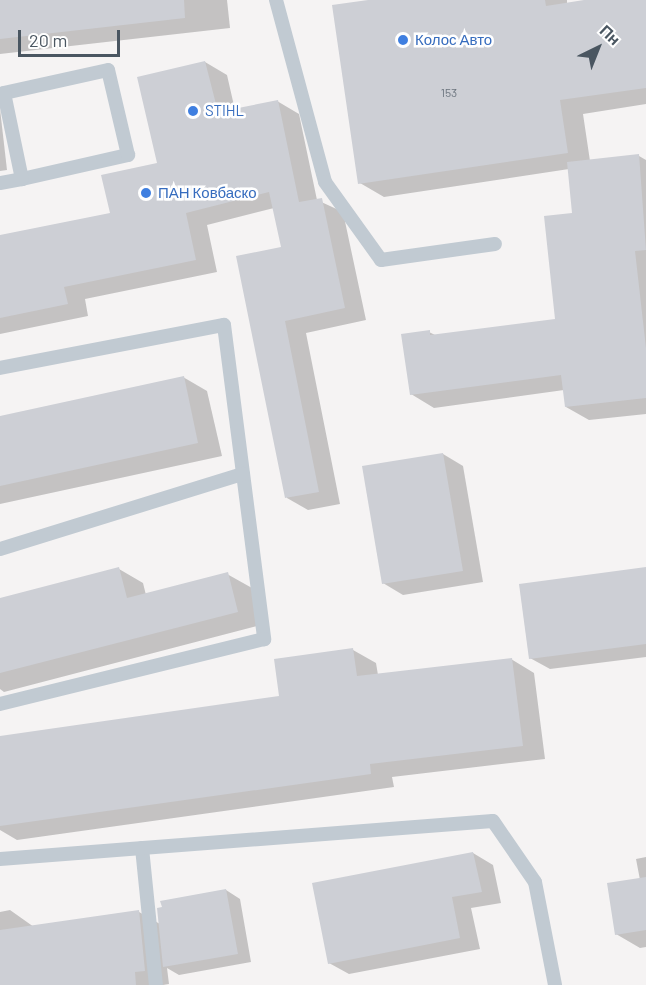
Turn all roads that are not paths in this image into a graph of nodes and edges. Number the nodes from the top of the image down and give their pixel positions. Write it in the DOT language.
graph roads {
  1 [pos="276,0"];
  2 [pos="22,179"];
  3 [pos="0,183"];
  4 [pos="495,244"];
  5 [pos="0,368"];
  6 [pos="243,474"];
  7 [pos="0,549"];
  8 [pos="0,704"];
  9 [pos="142,848"];
  10 [pos="0,859"];
  11 [pos="156,985"];
  12 [pos="555,985"];
  1 -- 4 [label="lane"];
  2 -- 2 [label="lane"];
  2 -- 3 [label="lane"];
  5 -- 6 [label="lane"];
  6 -- 7 [label="lane"];
  6 -- 8 [label="lane"];
  9 -- 10 [label="lane"];
  9 -- 11 [label="lane"];
  9 -- 12 [label="lane"];
}
